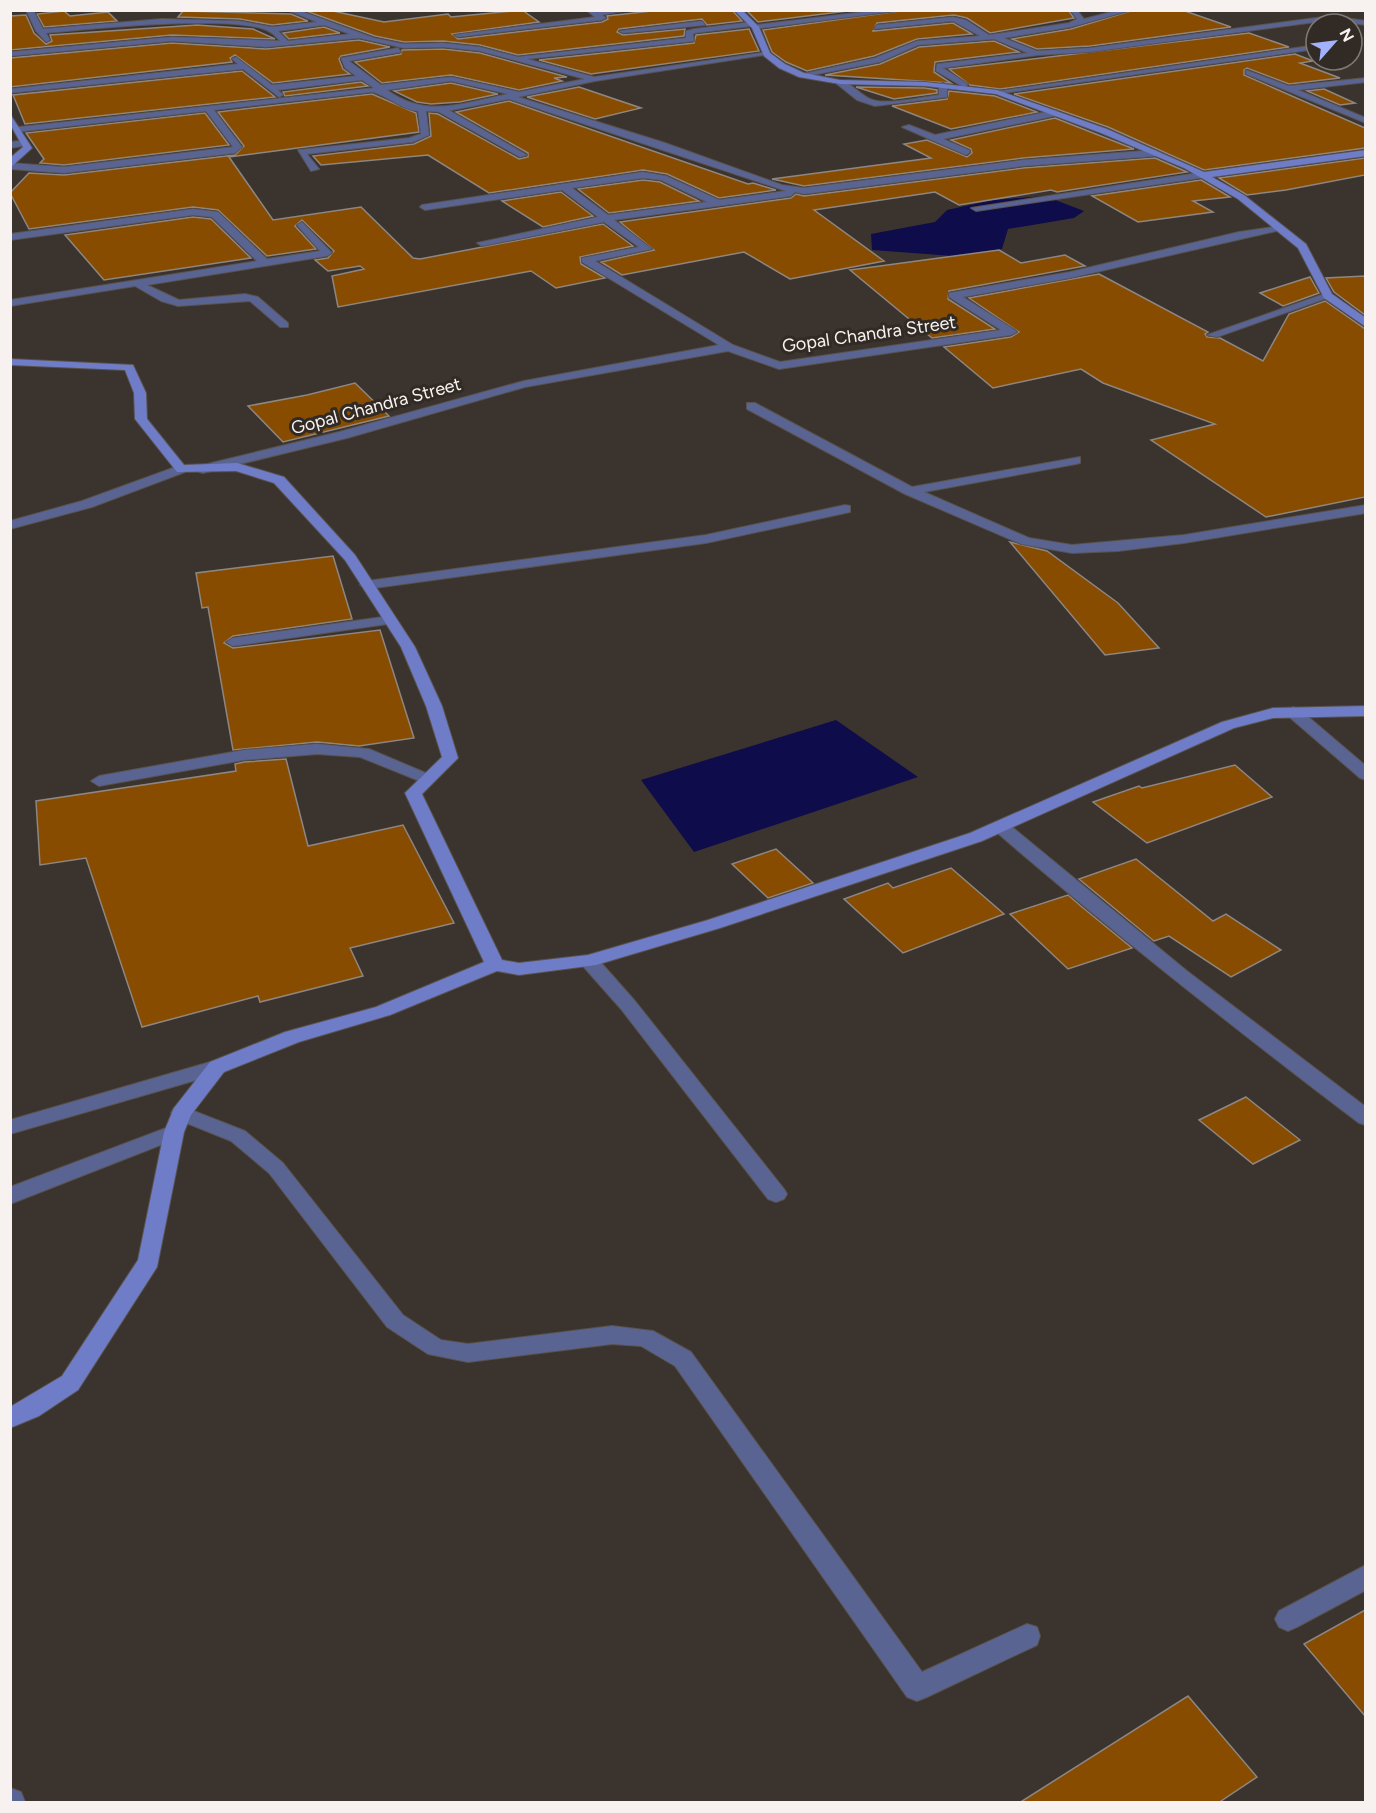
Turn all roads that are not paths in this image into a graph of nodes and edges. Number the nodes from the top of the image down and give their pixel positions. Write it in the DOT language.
graph roads {
  1 [pos="29,10"];
  2 [pos="625,10"];
  3 [pos="736,10"];
  4 [pos="902,10"];
  5 [pos="1073,10"];
  6 [pos="1129,10"];
  7 [pos="593,12"];
  8 [pos="290,13"];
  9 [pos="851,16"];
  10 [pos="275,18"];
  11 [pos="326,23"];
  12 [pos="751,23"];
  13 [pos="1078,23"];
  14 [pos="1365,23"];
  15 [pos="254,24"];
  16 [pos="877,27"];
  17 [pos="272,29"];
  18 [pos="40,31"];
  19 [pos="623,31"];
  20 [pos="458,35"];
  21 [pos="897,35"];
  22 [pos="356,36"];
  23 [pos="991,37"];
  24 [pos="907,39"];
  25 [pos="286,43"];
  26 [pos="917,43"];
  27 [pos="229,44"];
  28 [pos="427,45"];
  29 [pos="1304,49"];
  30 [pos="51,50"];
  31 [pos="1036,53"];
  32 [pos="10,54"];
  33 [pos="767,54"];
  34 [pos="511,58"];
  35 [pos="245,66"];
  36 [pos="1249,72"];
  37 [pos="802,75"];
  38 [pos="364,77"];
  39 [pos="595,80"];
  40 [pos="1365,80"];
  41 [pos="840,82"];
  42 [pos="943,85"];
  43 [pos="965,86"];
  44 [pos="271,88"];
  45 [pos="1287,88"];
  46 [pos="10,91"];
  47 [pos="383,91"];
  48 [pos="997,92"];
  49 [pos="521,95"];
  50 [pos="509,98"];
  51 [pos="286,101"];
  52 [pos="209,109"];
  53 [pos="422,110"];
  54 [pos="442,110"];
  55 [pos="1056,113"];
  56 [pos="10,116"];
  57 [pos="1365,121"];
  58 [pos="906,127"];
  59 [pos="19,130"];
  60 [pos="934,138"];
  61 [pos="26,143"];
  62 [pos="10,145"];
  63 [pos="966,152"];
  64 [pos="1156,153"];
  65 [pos="1365,153"];
  66 [pos="523,154"];
  67 [pos="10,165"];
  68 [pos="314,169"];
  69 [pos="1204,175"];
  70 [pos="562,186"];
  71 [pos="804,191"];
  72 [pos="717,203"];
  73 [pos="425,207"];
  74 [pos="976,208"];
  75 [pos="608,218"];
  76 [pos="302,225"];
  77 [pos="1280,229"];
  78 [pos="10,237"];
  79 [pos="482,243"];
  80 [pos="265,263"];
  81 [pos="136,283"];
  82 [pos="1328,296"];
  83 [pos="10,303"];
  84 [pos="284,324"];
  85 [pos="1365,324"];
  86 [pos="1213,335"];
  87 [pos="729,346"];
  88 [pos="11,363"];
  89 [pos="752,405"];
  90 [pos="1076,460"];
  91 [pos="203,469"];
  92 [pos="182,470"];
  93 [pos="910,491"];
  94 [pos="845,509"];
  95 [pos="1365,509"];
  96 [pos="10,525"];
  97 [pos="367,585"];
  98 [pos="390,620"];
  99 [pos="233,642"];
  100 [pos="1365,711"];
  101 [pos="1293,712"];
  102 [pos="1365,774"];
  103 [pos="427,779"];
  104 [pos="99,781"];
  105 [pos="1000,826"];
  106 [pos="589,961"];
  107 [pos="495,965"];
  108 [pos="217,1067"];
  109 [pos="1365,1118"];
  110 [pos="178,1123"];
  111 [pos="10,1128"];
  112 [pos="776,1194"];
  113 [pos="10,1196"];
  114 [pos="10,1418"];
  115 [pos="1365,1576"];
  116 [pos="1288,1618"];
  117 [pos="1027,1636"];
  1 -- 18 [label="street"];
  2 -- 7 [label="street"];
  3 -- 12 [label="street"];
  4 -- 9 [label="street"];
  5 -- 13 [label="street"];
  6 -- 13 [label="street"];
  7 -- 20 [label="street"];
  8 -- 11 [label="street"];
  9 -- 12 [label="street"];
  9 -- 16 [label="street"];
  10 -- 15 [label="street"];
  11 -- 17 [label="street"];
  11 -- 22 [label="street"];
  12 -- 19 [label="street"];
  12 -- 33 [label="street"];
  12 -- 34 [label="street"];
  13 -- 23 [label="street"];
  14 -- 31 [label="street"];
  15 -- 17 [label="street"];
  15 -- 18 [label="street"];
  16 -- 21 [label="street"];
  16 -- 23 [label="street"];
  17 -- 25 [label="street"];
  18 -- 30 [label="street"];
  22 -- 25 [label="street"];
  22 -- 28 [label="street"];
  23 -- 26 [label="street"];
  23 -- 31 [label="street"];
  24 -- 26 [label="street"];
  25 -- 27 [label="street"];
  26 -- 37 [label="street"];
  27 -- 30 [label="street"];
  27 -- 35 [label="street"];
  28 -- 34 [label="street"];
  28 -- 38 [label="street"];
  29 -- 48 [label="street"];
  30 -- 32 [label="street"];
  31 -- 43 [label="street"];
  33 -- 37 [label="street"];
  33 -- 39 [label="street"];
  34 -- 39 [label="street"];
  35 -- 44 [label="street"];
  35 -- 46 [label="street"];
  36 -- 45 [label="street"];
  37 -- 41 [label="street"];
  38 -- 44 [label="street"];
  38 -- 47 [label="street"];
  39 -- 49 [label="street"];
  40 -- 45 [label="street"];
  41 -- 42 [label="street"];
  41 -- 42 [label="street"];
  42 -- 43 [label="street"];
  43 -- 48 [label="street"];
  44 -- 51 [label="street"];
  45 -- 57 [label="street"];
  47 -- 49 [label="street"];
  47 -- 51 [label="street"];
  47 -- 53 [label="street"];
  48 -- 55 [label="street"];
  49 -- 50 [label="street"];
  50 -- 54 [label="street"];
  50 -- 71 [label="street"];
  51 -- 52 [label="street"];
  52 -- 59 [label="street"];
  52 -- 67 [label="street"];
  53 -- 54 [label="street"];
  53 -- 68 [label="street"];
  54 -- 66 [label="street"];
  55 -- 60 [label="street"];
  55 -- 64 [label="street"];
  56 -- 59 [label="street"];
  58 -- 60 [label="street"];
  59 -- 61 [label="street"];
  60 -- 63 [label="street"];
  61 -- 62 [label="street"];
  61 -- 67 [label="street"];
  64 -- 69 [label="street"];
  64 -- 71 [label="street"];
  65 -- 69 [label="street"];
  69 -- 74 [label="street"];
  69 -- 77 [label="street"];
  70 -- 72 [label="street"];
  70 -- 73 [label="street"];
  70 -- 75 [label="street"];
  71 -- 72 [label="street"];
  72 -- 75 [label="street"];
  75 -- 79 [label="street"];
  75 -- 87 [label="street"];
  76 -- 80 [label="street"];
  77 -- 82 [label="street"];
  77 -- 87 [label="street, Gopal Chandra Street"];
  78 -- 80 [label="street"];
  80 -- 81 [label="street"];
  81 -- 83 [label="street"];
  81 -- 84 [label="street"];
  82 -- 85 [label="street"];
  82 -- 86 [label="street"];
  87 -- 91 [label="street, Gopal Chandra Street"];
  88 -- 92 [label="street"];
  89 -- 93 [label="street"];
  90 -- 93 [label="street"];
  91 -- 92 [label="street"];
  91 -- 97 [label="street"];
  92 -- 96 [label="street"];
  93 -- 95 [label="street"];
  94 -- 97 [label="street"];
  97 -- 98 [label="street"];
  98 -- 99 [label="street"];
  98 -- 103 [label="street"];
  100 -- 101 [label="street"];
  101 -- 102 [label="street"];
  101 -- 105 [label="street"];
  103 -- 104 [label="street"];
  103 -- 107 [label="street"];
  105 -- 106 [label="street"];
  105 -- 109 [label="street"];
  106 -- 107 [label="street"];
  106 -- 112 [label="street"];
  107 -- 108 [label="street"];
  108 -- 110 [label="street"];
  108 -- 111 [label="street"];
  110 -- 113 [label="street"];
  110 -- 114 [label="street"];
  110 -- 117 [label="street"];
  115 -- 116 [label="street"];
}
